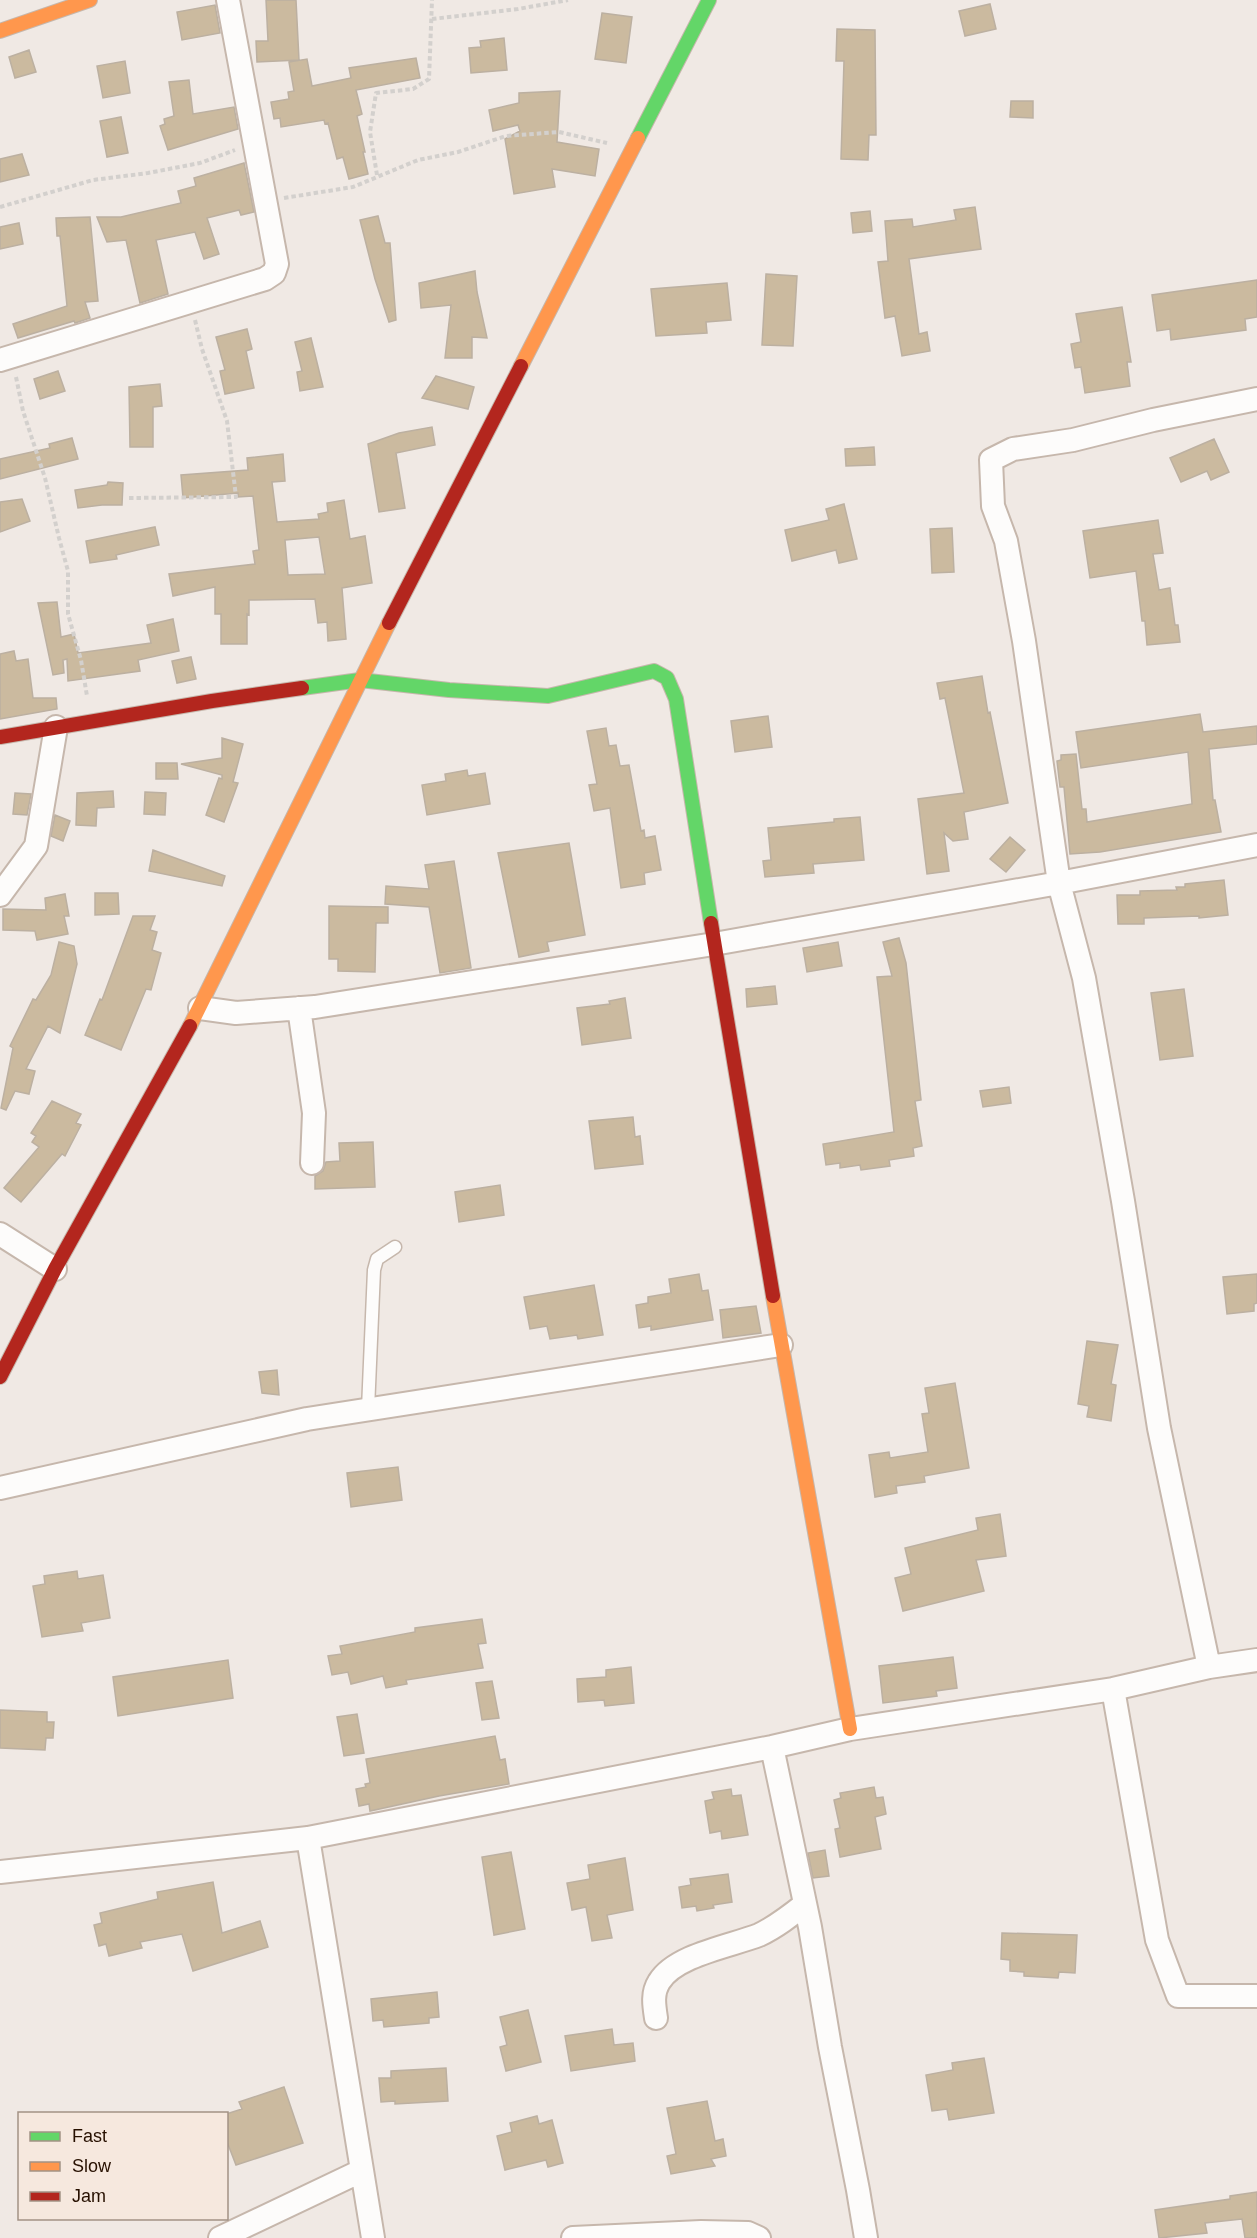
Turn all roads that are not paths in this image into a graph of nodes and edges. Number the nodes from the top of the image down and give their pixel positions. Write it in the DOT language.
graph roads {
  1 [pos="90,0"];
  2 [pos="228,0"];
  3 [pos="709,0"];
  4 [pos="0,31"];
  5 [pos="6,358"];
  6 [pos="1257,399"];
  7 [pos="360,680"];
  8 [pos="56,727"];
  9 [pos="0,737"];
  10 [pos="1257,845"];
  11 [pos="1059,883"];
  12 [pos="0,896"];
  13 [pos="714,945"];
  14 [pos="200,1008"];
  15 [pos="299,1008"];
  16 [pos="312,1163"];
  17 [pos="0,1234"];
  18 [pos="395,1247"];
  19 [pos="55,1269"];
  20 [pos="781,1345"];
  21 [pos="0,1377"];
  22 [pos="368,1409"];
  23 [pos="0,1488"];
  24 [pos="1257,1660"];
  25 [pos="1209,1667"];
  26 [pos="1113,1689"];
  27 [pos="850,1729"];
  28 [pos="772,1747"];
  29 [pos="308,1838"];
  30 [pos="0,1872"];
  31 [pos="805,1904"];
  32 [pos="1257,1996"];
  33 [pos="656,2018"];
  34 [pos="361,2171"];
  35 [pos="220,2238"];
  36 [pos="373,2238"];
  37 [pos="573,2238"];
  38 [pos="759,2238"];
  39 [pos="866,2238"];
  1 -- 4 [label="street"];
  2 -- 5 [label="street"];
  3 -- 7 [label="street"];
  6 -- 11 [label="street"];
  7 -- 8 [label="street"];
  7 -- 13 [label="street"];
  7 -- 14 [label="street"];
  8 -- 9 [label="street"];
  8 -- 12 [label="street"];
  10 -- 11 [label="street"];
  11 -- 13 [label="street"];
  11 -- 25 [label="street"];
  13 -- 15 [label="street"];
  13 -- 20 [label="street"];
  14 -- 15 [label="street"];
  14 -- 19 [label="street"];
  15 -- 16 [label="street"];
  17 -- 19 [label="street"];
  18 -- 22 [label="lane"];
  19 -- 21 [label="street"];
  20 -- 22 [label="street"];
  20 -- 27 [label="street"];
  22 -- 23 [label="street"];
  24 -- 25 [label="street"];
  25 -- 26 [label="street"];
  26 -- 27 [label="street"];
  26 -- 32 [label="street"];
  27 -- 28 [label="street"];
  28 -- 29 [label="street"];
  28 -- 31 [label="street"];
  29 -- 30 [label="street"];
  29 -- 34 [label="street"];
  31 -- 33 [label="street"];
  31 -- 39 [label="street"];
  34 -- 35 [label="street"];
  34 -- 36 [label="street"];
  37 -- 38 [label="street"];
}
